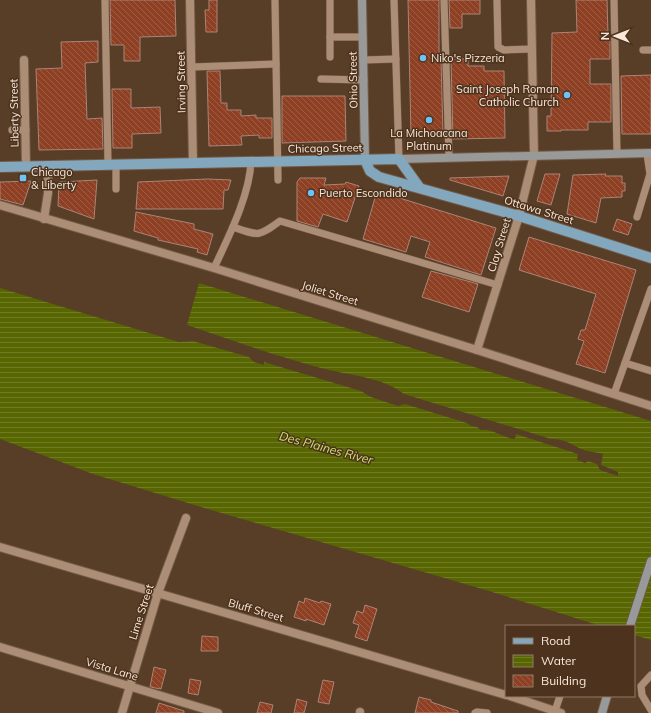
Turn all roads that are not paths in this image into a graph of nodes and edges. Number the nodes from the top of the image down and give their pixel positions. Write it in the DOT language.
graph roads {
  1 [pos="105,0"];
  2 [pos="190,0"];
  3 [pos="275,0"];
  4 [pos="330,0"];
  5 [pos="362,0"];
  6 [pos="394,0"];
  7 [pos="444,0"];
  8 [pos="497,0"];
  9 [pos="531,0"];
  10 [pos="614,0"];
  11 [pos="330,37"];
  12 [pos="363,37"];
  13 [pos="532,49"];
  14 [pos="643,50"];
  15 [pos="651,50"];
  16 [pos="330,57"];
  17 [pos="396,59"];
  18 [pos="24,60"];
  19 [pos="364,60"];
  20 [pos="276,64"];
  21 [pos="192,67"];
  22 [pos="322,80"];
  23 [pos="364,80"];
  24 [pos="12,130"];
  25 [pos="26,130"];
  26 [pos="617,154"];
  27 [pos="649,154"];
  28 [pos="534,155"];
  29 [pos="449,157"];
  30 [pos="399,159"];
  31 [pos="365,160"];
  32 [pos="251,161"];
  33 [pos="278,161"];
  34 [pos="193,164"];
  35 [pos="112,165"];
  36 [pos="26,166"];
  37 [pos="48,166"];
  38 [pos="0,167"];
  39 [pos="278,180"];
  40 [pos="420,187"];
  41 [pos="116,189"];
  42 [pos="0,205"];
  43 [pos="518,216"];
  44 [pos="637,217"];
  45 [pos="44,219"];
  46 [pos="233,227"];
  47 [pos="651,258"];
  48 [pos="214,268"];
  49 [pos="498,285"];
  50 [pos="651,289"];
  51 [pos="477,350"];
  52 [pos="625,363"];
  53 [pos="651,371"];
  54 [pos="614,394"];
  55 [pos="651,406"];
  56 [pos="186,518"];
  57 [pos="0,547"];
  58 [pos="651,561"];
  59 [pos="158,593"];
  60 [pos="630,625"];
  61 [pos="0,647"];
  62 [pos="651,675"];
  63 [pos="130,686"];
  64 [pos="505,695"];
  65 [pos="560,697"];
  66 [pos="608,697"];
  67 [pos="527,698"];
  68 [pos="542,710"];
  69 [pos="651,710"];
  70 [pos="558,712"];
  71 [pos="122,713"];
  72 [pos="218,713"];
  73 [pos="474,713"];
  74 [pos="486,713"];
  75 [pos="602,713"];
  1 -- 35 [label="lane"];
  2 -- 21 [label="street, Irving Street"];
  3 -- 20 [label="lane"];
  4 -- 11 [label="lane"];
  5 -- 12 [label="street, Ohio Street"];
  6 -- 17 [label="lane"];
  7 -- 29 [label="lane"];
  8 -- 13 [label="lane"];
  9 -- 13 [label="street, Clay Street"];
  10 -- 26 [label="lane"];
  11 -- 12 [label="lane"];
  11 -- 16 [label="lane"];
  12 -- 19 [label="street, Ohio Street"];
  13 -- 28 [label="street, Clay Street"];
  14 -- 15 [label="lane"];
  17 -- 19 [label="lane"];
  17 -- 30 [label="lane"];
  18 -- 25 [label="street, Liberty Street"];
  19 -- 23 [label="street, Ohio Street"];
  20 -- 21 [label="lane"];
  20 -- 33 [label="lane"];
  21 -- 34 [label="street, Irving Street"];
  22 -- 23 [label="lane"];
  23 -- 31 [label="street, Ohio Street"];
  24 -- 25 [label="lane"];
  25 -- 36 [label="street, Liberty Street"];
  26 -- 27 [label="street, Chicago Street"];
  26 -- 28 [label="street, Chicago Street"];
  27 -- 44 [label="lane"];
  28 -- 29 [label="street, Chicago Street"];
  28 -- 43 [label="street, Clay Street"];
  29 -- 30 [label="street, Chicago Street"];
  30 -- 31 [label="main road, Chicago Street"];
  30 -- 40 [label="main road"];
  31 -- 33 [label="main road, Chicago Street"];
  31 -- 40 [label="main road, Ottawa Street"];
  32 -- 33 [label="main road, Chicago Street"];
  32 -- 34 [label="main road, Chicago Street"];
  32 -- 46 [label="lane"];
  33 -- 39 [label="lane"];
  34 -- 35 [label="main road, Chicago Street"];
  35 -- 37 [label="main road, Chicago Street"];
  35 -- 41 [label="lane"];
  36 -- 37 [label="main road, Chicago Street"];
  36 -- 38 [label="main road, Chicago Street"];
  37 -- 45 [label="street"];
  40 -- 43 [label="main road, Ottawa Street"];
  42 -- 45 [label="street, Joliet Street"];
  43 -- 47 [label="main road, Ottawa Street"];
  43 -- 49 [label="street, Clay Street"];
  45 -- 48 [label="street, Joliet Street"];
  46 -- 48 [label="lane"];
  46 -- 49 [label="lane"];
  48 -- 51 [label="street, Joliet Street"];
  49 -- 51 [label="street, Clay Street"];
  50 -- 52 [label="lane"];
  51 -- 54 [label="street, Joliet Street"];
  52 -- 53 [label="lane"];
  52 -- 54 [label="lane"];
  54 -- 55 [label="street, Joliet Street"];
  56 -- 59 [label="street, Lime Street"];
  57 -- 59 [label="street, Bluff Street"];
  58 -- 60 [label="street"];
  59 -- 63 [label="street, Lime Street"];
  59 -- 64 [label="street, Bluff Street"];
  61 -- 63 [label="street, Vista Lane"];
  62 -- 69 [label="lane"];
  63 -- 71 [label="street, Lime Street"];
  63 -- 72 [label="street, Vista Lane"];
  65 -- 70 [label="lane"];
  66 -- 75 [label="street"];
  67 -- 68 [label="street"];
  68 -- 70 [label="street"];
  73 -- 74 [label="lane"];
}
